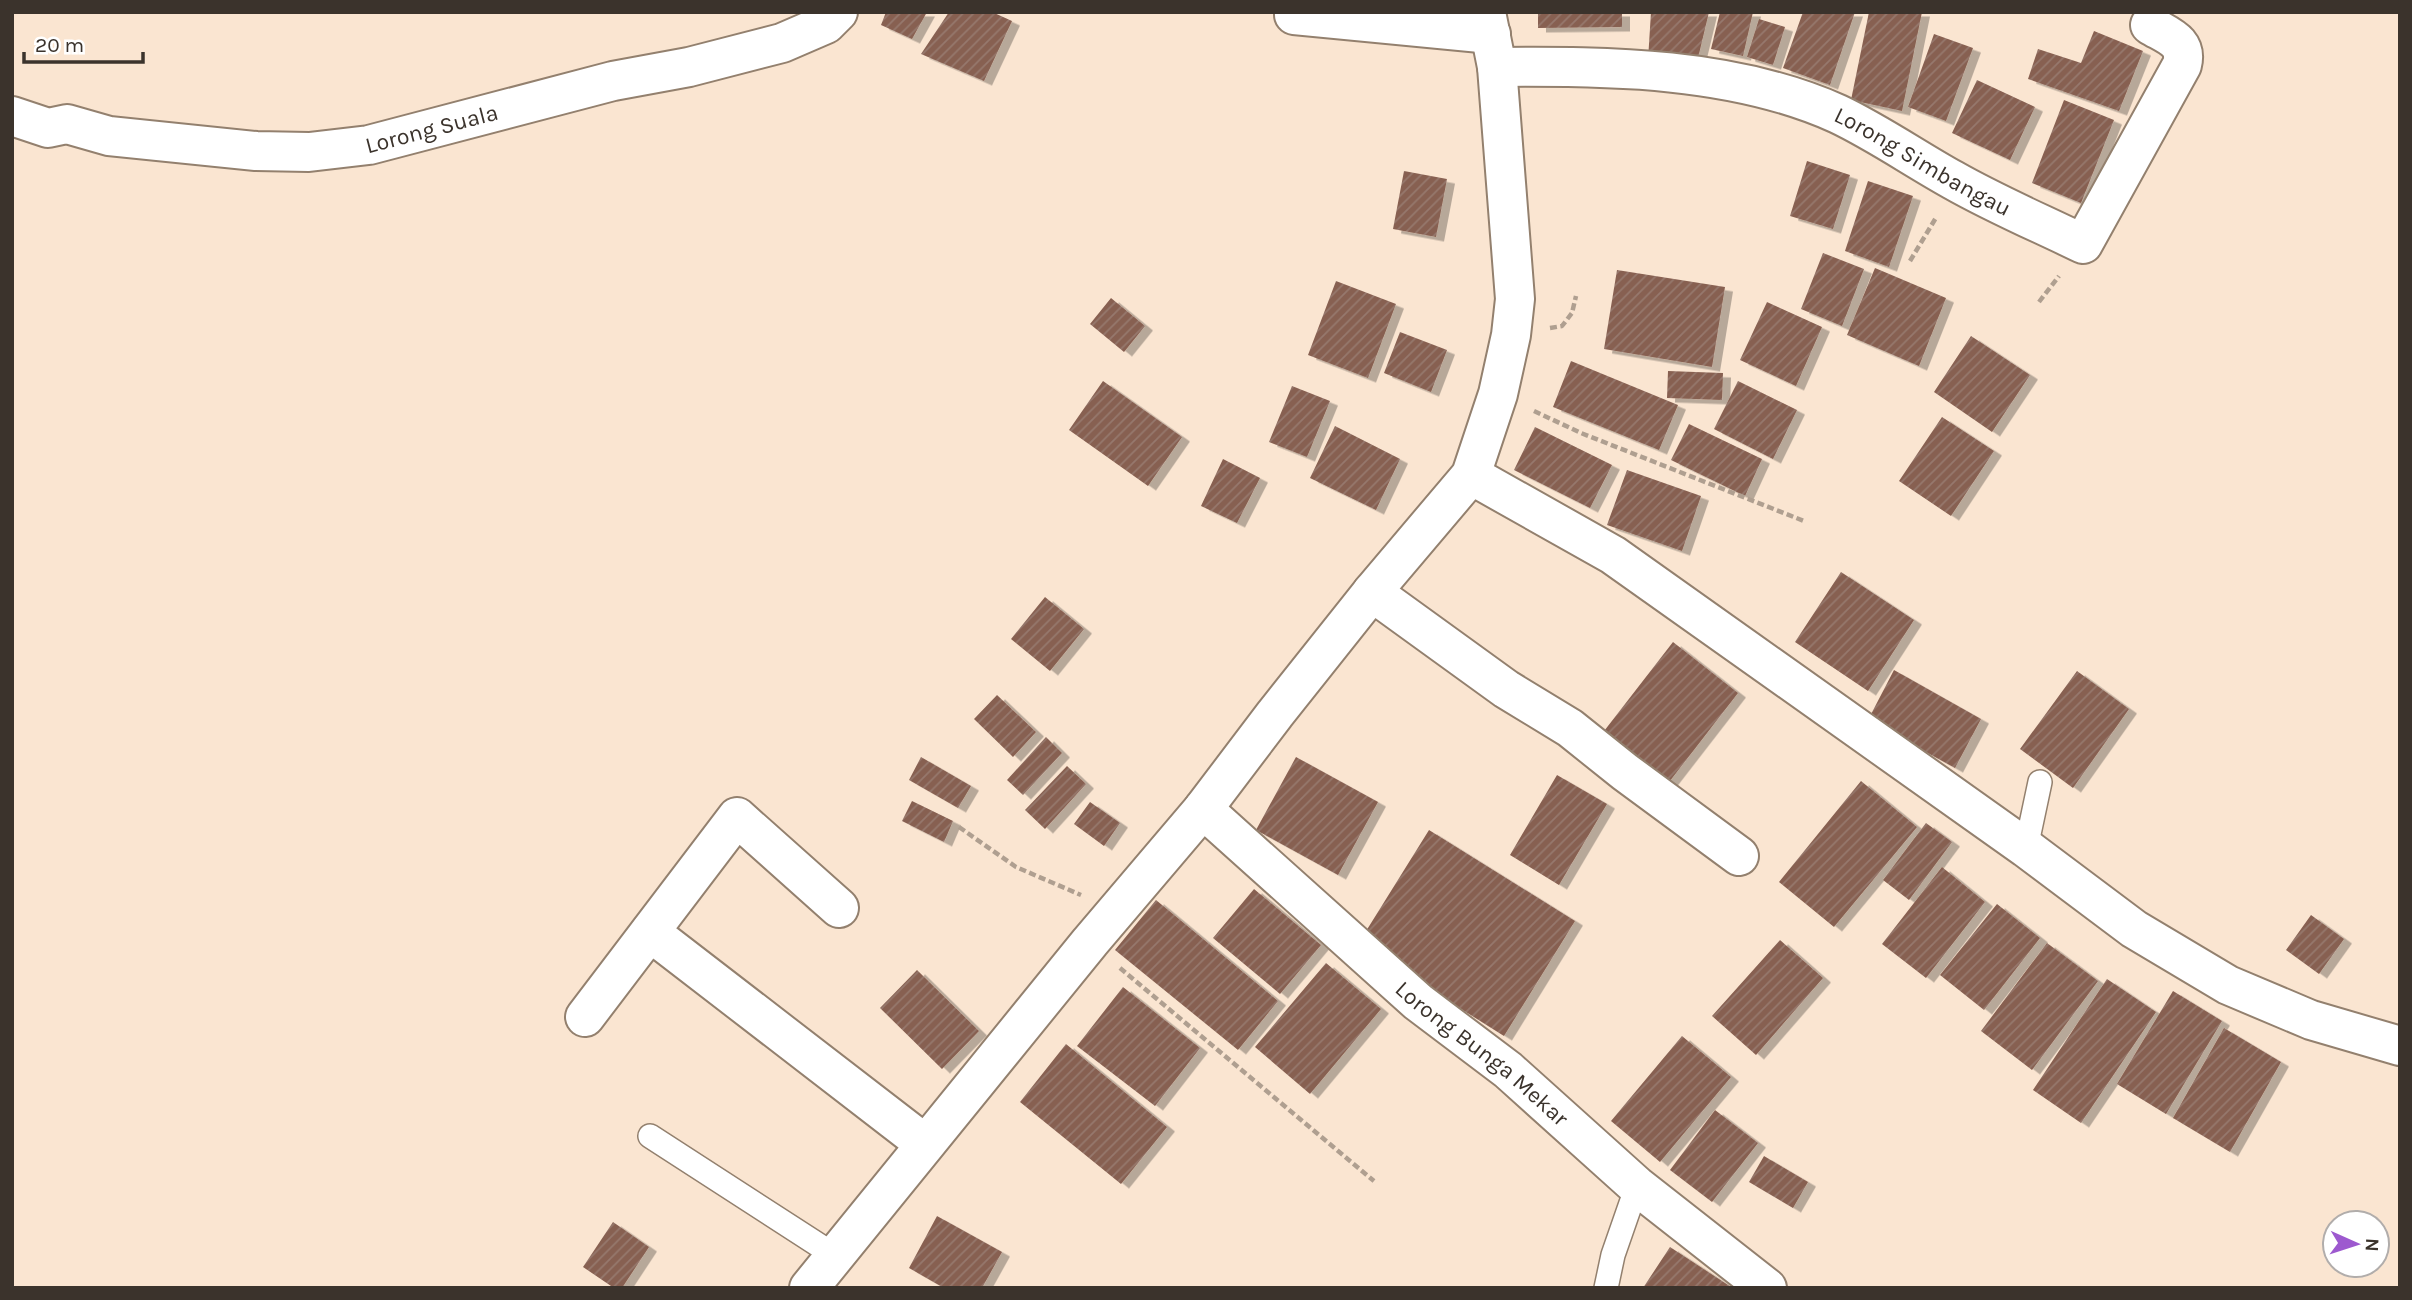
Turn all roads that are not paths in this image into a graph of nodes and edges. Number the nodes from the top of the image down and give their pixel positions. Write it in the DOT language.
graph roads {
  1 [pos="838,12"];
  2 [pos="1294,15"];
  3 [pos="2150,25"];
  4 [pos="1491,38"];
  5 [pos="12,116"];
  6 [pos="1471,475"];
  7 [pos="1372,592"];
  8 [pos="2040,782"];
  9 [pos="1203,809"];
  10 [pos="2026,848"];
  11 [pos="1739,856"];
  12 [pos="839,908"];
  13 [pos="650,932"];
  14 [pos="585,1017"];
  15 [pos="2400,1046"];
  16 [pos="650,1136"];
  17 [pos="925,1144"];
  18 [pos="1637,1186"];
  19 [pos="834,1255"];
  20 [pos="809,1288"];
  21 [pos="1606,1288"];
  22 [pos="1767,1288"];
  1 -- 5 [label="street, Lorong Suala"];
  2 -- 4 [label="street, Lorong Simbangau"];
  3 -- 4 [label="street, Lorong Simbangau"];
  4 -- 6 [label="street"];
  6 -- 7 [label="street"];
  6 -- 10 [label="street"];
  7 -- 9 [label="street"];
  7 -- 11 [label="street"];
  8 -- 10 [label="lane"];
  9 -- 17 [label="street"];
  9 -- 18 [label="street, Lorong Bunga Mekar"];
  10 -- 15 [label="street"];
  12 -- 13 [label="street"];
  13 -- 14 [label="street"];
  13 -- 17 [label="street"];
  16 -- 19 [label="lane"];
  17 -- 19 [label="street"];
  18 -- 21 [label="lane"];
  18 -- 22 [label="street, Lorong Bunga Mekar"];
  19 -- 20 [label="street"];
}
